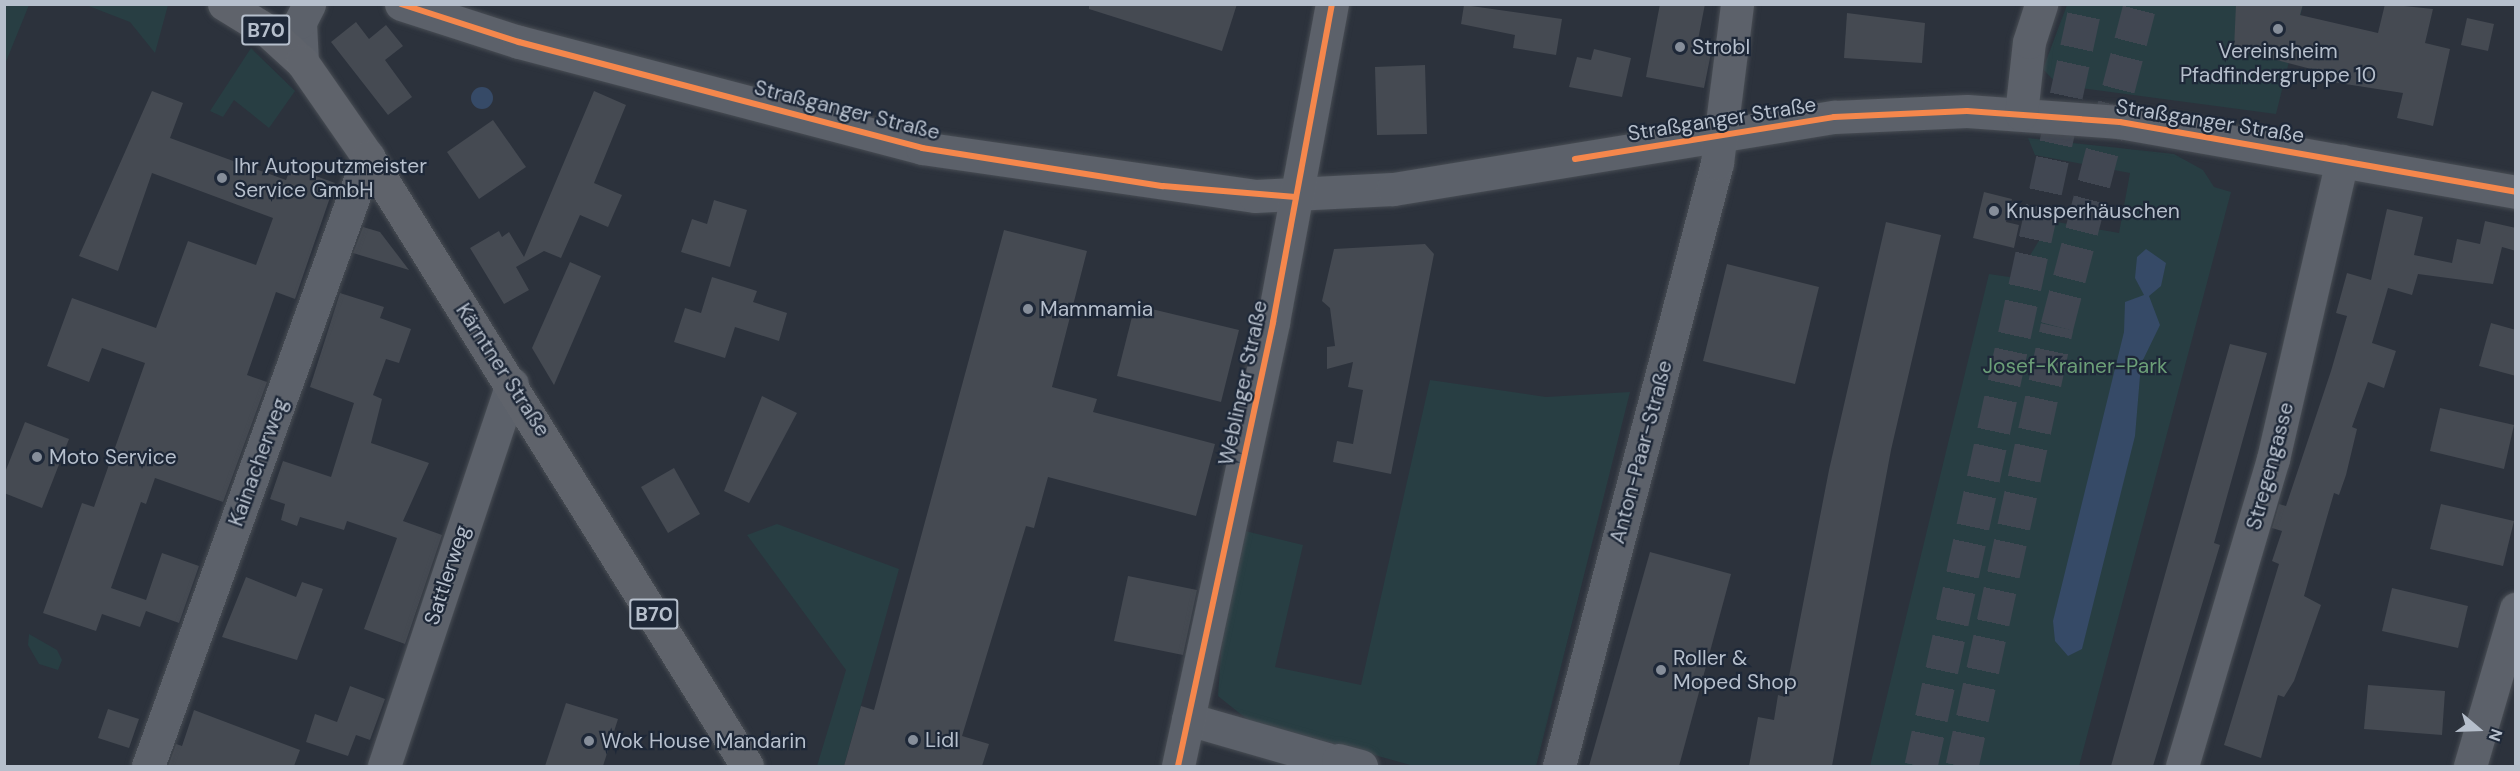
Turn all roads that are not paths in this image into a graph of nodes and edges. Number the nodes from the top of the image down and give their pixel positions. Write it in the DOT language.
graph roads {
  1 [pos="224,4"];
  2 [pos="309,4"];
  3 [pos="401,4"];
  4 [pos="1332,4"];
  5 [pos="1737,4"];
  6 [pos="2041,4"];
  7 [pos="302,62"];
  8 [pos="2021,114"];
  9 [pos="1720,136"];
  10 [pos="368,157"];
  11 [pos="2342,161"];
  12 [pos="2516,192"];
  13 [pos="1296,197"];
  14 [pos="512,384"];
  15 [pos="2516,609"];
  16 [pos="1188,719"];
  17 [pos="1342,762"];
  18 [pos="148,766"];
  19 [pos="384,766"];
  20 [pos="747,766"];
  21 [pos="1178,766"];
  22 [pos="1558,766"];
  23 [pos="2182,766"];
  24 [pos="2470,766"];
  1 -- 7 [label="main road, Kärntner Straße / B70"];
  2 -- 7 [label="street"];
  3 -- 13 [label="street, Straßganger Straße"];
  4 -- 13 [label="street, Weblinger Straße"];
  5 -- 9 [label="street, Anton-Paar-Straße"];
  6 -- 8 [label="street"];
  7 -- 10 [label="main road, Kärntner Straße / B70"];
  8 -- 9 [label="street, Straßganger Straße"];
  8 -- 11 [label="street, Straßganger Straße"];
  9 -- 13 [label="street, Straßganger Straße"];
  9 -- 22 [label="street, Anton-Paar-Straße"];
  10 -- 14 [label="main road, Kärntner Straße / B70"];
  10 -- 18 [label="street, Kainacherweg"];
  11 -- 12 [label="street, Straßganger Straße"];
  11 -- 23 [label="street, Stregengasse"];
  13 -- 16 [label="street, Weblinger Straße"];
  14 -- 19 [label="street, Sattlerweg"];
  14 -- 20 [label="main road, Kärntner Straße / B70"];
  15 -- 24 [label="street"];
  16 -- 17 [label="street"];
  16 -- 21 [label="street, Weblinger Straße"];
}
